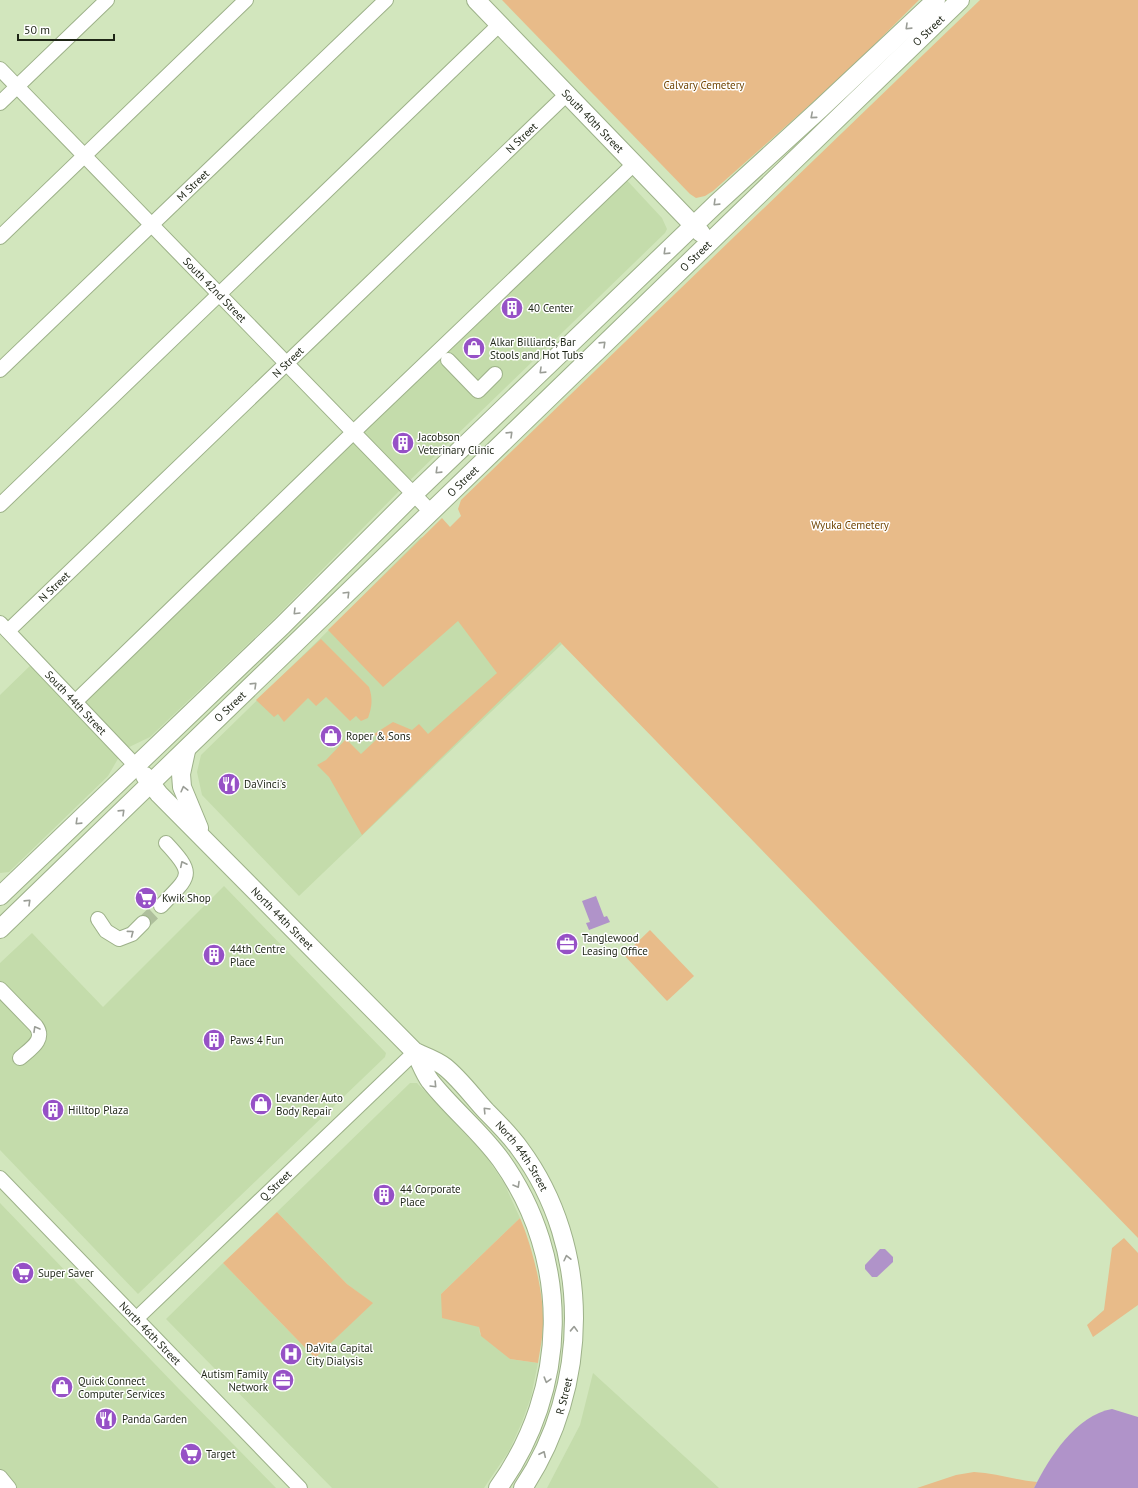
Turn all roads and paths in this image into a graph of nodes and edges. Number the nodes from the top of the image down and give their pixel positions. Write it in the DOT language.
graph roads {
  1 [pos="107,0"];
  2 [pos="246,0"];
  3 [pos="386,0"];
  4 [pos="476,0"];
  5 [pos="936,0"];
  6 [pos="960,0"];
  7 [pos="500,24"];
  8 [pos="0,69"];
  9 [pos="17,86"];
  10 [pos="568,93"];
  11 [pos="0,103"];
  12 [pos="85,156"];
  13 [pos="635,163"];
  14 [pos="152,224"];
  15 [pos="694,225"];
  16 [pos="0,237"];
  17 [pos="710,242"];
  18 [pos="219,294"];
  19 [pos="448,360"];
  20 [pos="286,363"];
  21 [pos="0,370"];
  22 [pos="495,374"];
  23 [pos="354,431"];
  24 [pos="414,494"];
  25 [pos="0,505"];
  26 [pos="430,511"];
  27 [pos="4,627"];
  28 [pos="76,701"];
  29 [pos="186,751"];
  30 [pos="136,766"];
  31 [pos="151,784"];
  32 [pos="203,838"];
  33 [pos="166,843"];
  34 [pos="0,896"];
  35 [pos="161,906"];
  36 [pos="98,919"];
  37 [pos="143,923"];
  38 [pos="0,929"];
  39 [pos="0,989"];
  40 [pos="415,1052"];
  41 [pos="20,1058"];
  42 [pos="0,1178"];
  43 [pos="573,1297"];
  44 [pos="553,1300"];
  45 [pos="136,1319"];
  46 [pos="0,1477"];
  47 [pos="9,1488"];
  48 [pos="300,1488"];
  49 [pos="498,1488"];
  50 [pos="523,1488"];
  1 -- 9 [label="street"];
  2 -- 12 [label="street"];
  3 -- 14 [label="street, M Street"];
  4 -- 7 [label="main road, South 40th Street"];
  5 -- 15 [label="main road, O Street, one-way"];
  6 -- 17 [label="main road, O Street"];
  7 -- 10 [label="main road, South 40th Street"];
  7 -- 18 [label="street"];
  8 -- 9 [label="street, South 42nd Street"];
  9 -- 11 [label="street"];
  9 -- 12 [label="street, South 42nd Street"];
  10 -- 13 [label="main road, South 40th Street"];
  10 -- 20 [label="street, N Street"];
  12 -- 14 [label="street, South 42nd Street"];
  12 -- 16 [label="street"];
  13 -- 15 [label="main road, South 40th Street"];
  13 -- 23 [label="street"];
  14 -- 18 [label="street, South 42nd Street"];
  14 -- 21 [label="street, M Street"];
  15 -- 17 [label="main road, South 40th Street"];
  15 -- 24 [label="main road, O Street, one-way"];
  26 -- 17 [label="main road, O Street, one-way"];
  18 -- 20 [label="street, South 42nd Street"];
  18 -- 25 [label="street"];
  19 -- 22 [label="street"];
  20 -- 23 [label="street, South 42nd Street"];
  20 -- 27 [label="street, N Street"];
  23 -- 24 [label="street, South 42nd Street"];
  23 -- 28 [label="street"];
  24 -- 26 [label="street, South 42nd Street"];
  24 -- 30 [label="main road, O Street, one-way"];
  29 -- 26 [label="main road, O Street, one-way"];
  27 -- 28 [label="street, South 44th Street"];
  28 -- 30 [label="street, South 44th Street"];
  29 -- 31 [label="main road, O Street"];
  32 -- 29 [label="main road, one-way"];
  30 -- 31 [label="main road, South 44th Street"];
  30 -- 34 [label="main road, O Street, one-way"];
  31 -- 32 [label="main road, North 44th Street"];
  38 -- 31 [label="main road, O Street, one-way"];
  32 -- 40 [label="main road, North 44th Street"];
  35 -- 33 [label="street, one-way"];
  36 -- 37 [label="street, one-way"];
  41 -- 39 [label="street, one-way"];
  43 -- 40 [label="main road, North 44th Street, one-way"];
  40 -- 44 [label="main road, North 44th Street, one-way"];
  40 -- 45 [label="street, Q Street"];
  42 -- 45 [label="street, North 46th Street"];
  50 -- 43 [label="main road, R Street, one-way"];
  44 -- 49 [label="main road, R Street, one-way"];
  45 -- 48 [label="street, North 46th Street"];
  46 -- 47 [label="street"];
}
